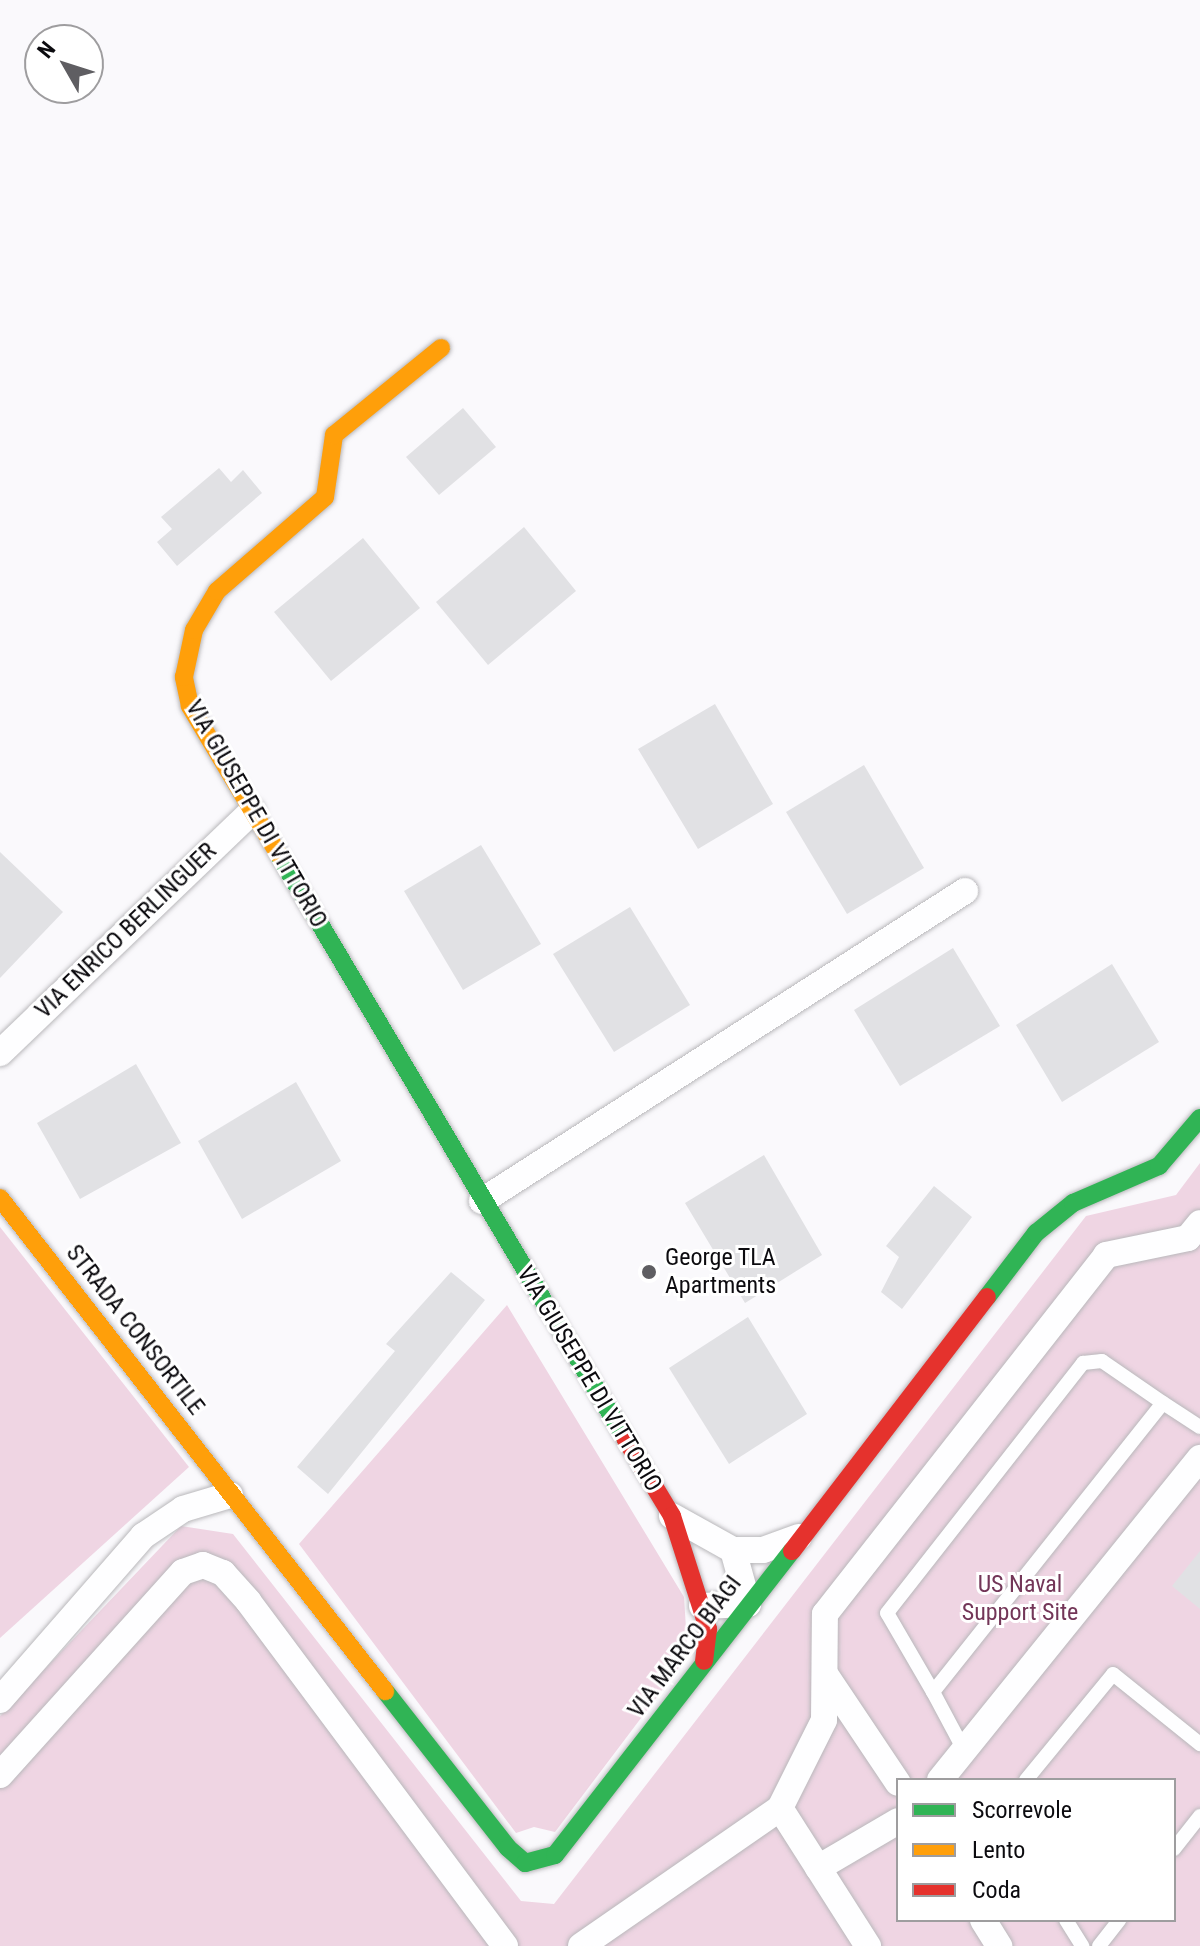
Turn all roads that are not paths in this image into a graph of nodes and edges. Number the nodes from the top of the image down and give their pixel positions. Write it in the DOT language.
graph roads {
  1 [pos="441,348"];
  2 [pos="252,811"];
  3 [pos="965,891"];
  4 [pos="0,1053"];
  5 [pos="1200,1118"];
  6 [pos="0,1198"];
  7 [pos="482,1201"];
  8 [pos="1200,1223"];
  9 [pos="1163,1403"];
  10 [pos="1200,1427"];
  11 [pos="1200,1458"];
  12 [pos="230,1495"];
  13 [pos="672,1516"];
  14 [pos="799,1537"];
  15 [pos="733,1550"];
  16 [pos="748,1604"];
  17 [pos="702,1606"];
  18 [pos="704,1661"];
  19 [pos="825,1674"];
  20 [pos="933,1692"];
  21 [pos="0,1700"];
  22 [pos="1200,1744"];
  23 [pos="964,1750"];
  24 [pos="0,1775"];
  25 [pos="942,1778"];
  26 [pos="1028,1778"];
  27 [pos="896,1780"];
  28 [pos="780,1808"];
  29 [pos="1200,1816"];
  30 [pos="896,1822"];
  31 [pos="1176,1846"];
  32 [pos="818,1868"];
  33 [pos="984,1922"];
  34 [pos="1067,1922"];
  35 [pos="1117,1922"];
  36 [pos="505,1946"];
  37 [pos="581,1946"];
  38 [pos="868,1946"];
  39 [pos="999,1946"];
  40 [pos="1082,1946"];
  41 [pos="1099,1946"];
  1 -- 2 [label="street, VIA GIUSEPPE DI VITTORIO"];
  2 -- 4 [label="street, VIA ENRICO BERLINGUER"];
  2 -- 7 [label="street, VIA GIUSEPPE DI VITTORIO"];
  3 -- 7 [label="street"];
  5 -- 14 [label="street, VIA MARCO BIAGI"];
  6 -- 12 [label="street, STRADA CONSORTILE"];
  7 -- 13 [label="street, VIA GIUSEPPE DI VITTORIO"];
  8 -- 19 [label="street"];
  9 -- 10 [label="lane"];
  9 -- 20 [label="lane"];
  9 -- 20 [label="lane"];
  11 -- 23 [label="street"];
  12 -- 18 [label="street, VIA MARCO BIAGI"];
  12 -- 21 [label="street"];
  13 -- 15 [label="street, VIA GIUSEPPE DI VITTORIO"];
  13 -- 17 [label="street, VIA GIUSEPPE DI VITTORIO"];
  14 -- 15 [label="street"];
  14 -- 16 [label="street, VIA MARCO BIAGI"];
  15 -- 16 [label="street"];
  16 -- 17 [label="street"];
  16 -- 18 [label="street, VIA MARCO BIAGI"];
  17 -- 18 [label="street, VIA GIUSEPPE DI VITTORIO"];
  19 -- 27 [label="street"];
  19 -- 28 [label="street"];
  20 -- 23 [label="lane"];
  22 -- 26 [label="lane"];
  23 -- 25 [label="street"];
  24 -- 36 [label="street"];
  28 -- 32 [label="street"];
  28 -- 37 [label="street"];
  29 -- 31 [label="lane"];
  30 -- 32 [label="street"];
  32 -- 38 [label="street"];
  33 -- 39 [label="street"];
  34 -- 40 [label="lane"];
  35 -- 41 [label="lane"];
}
